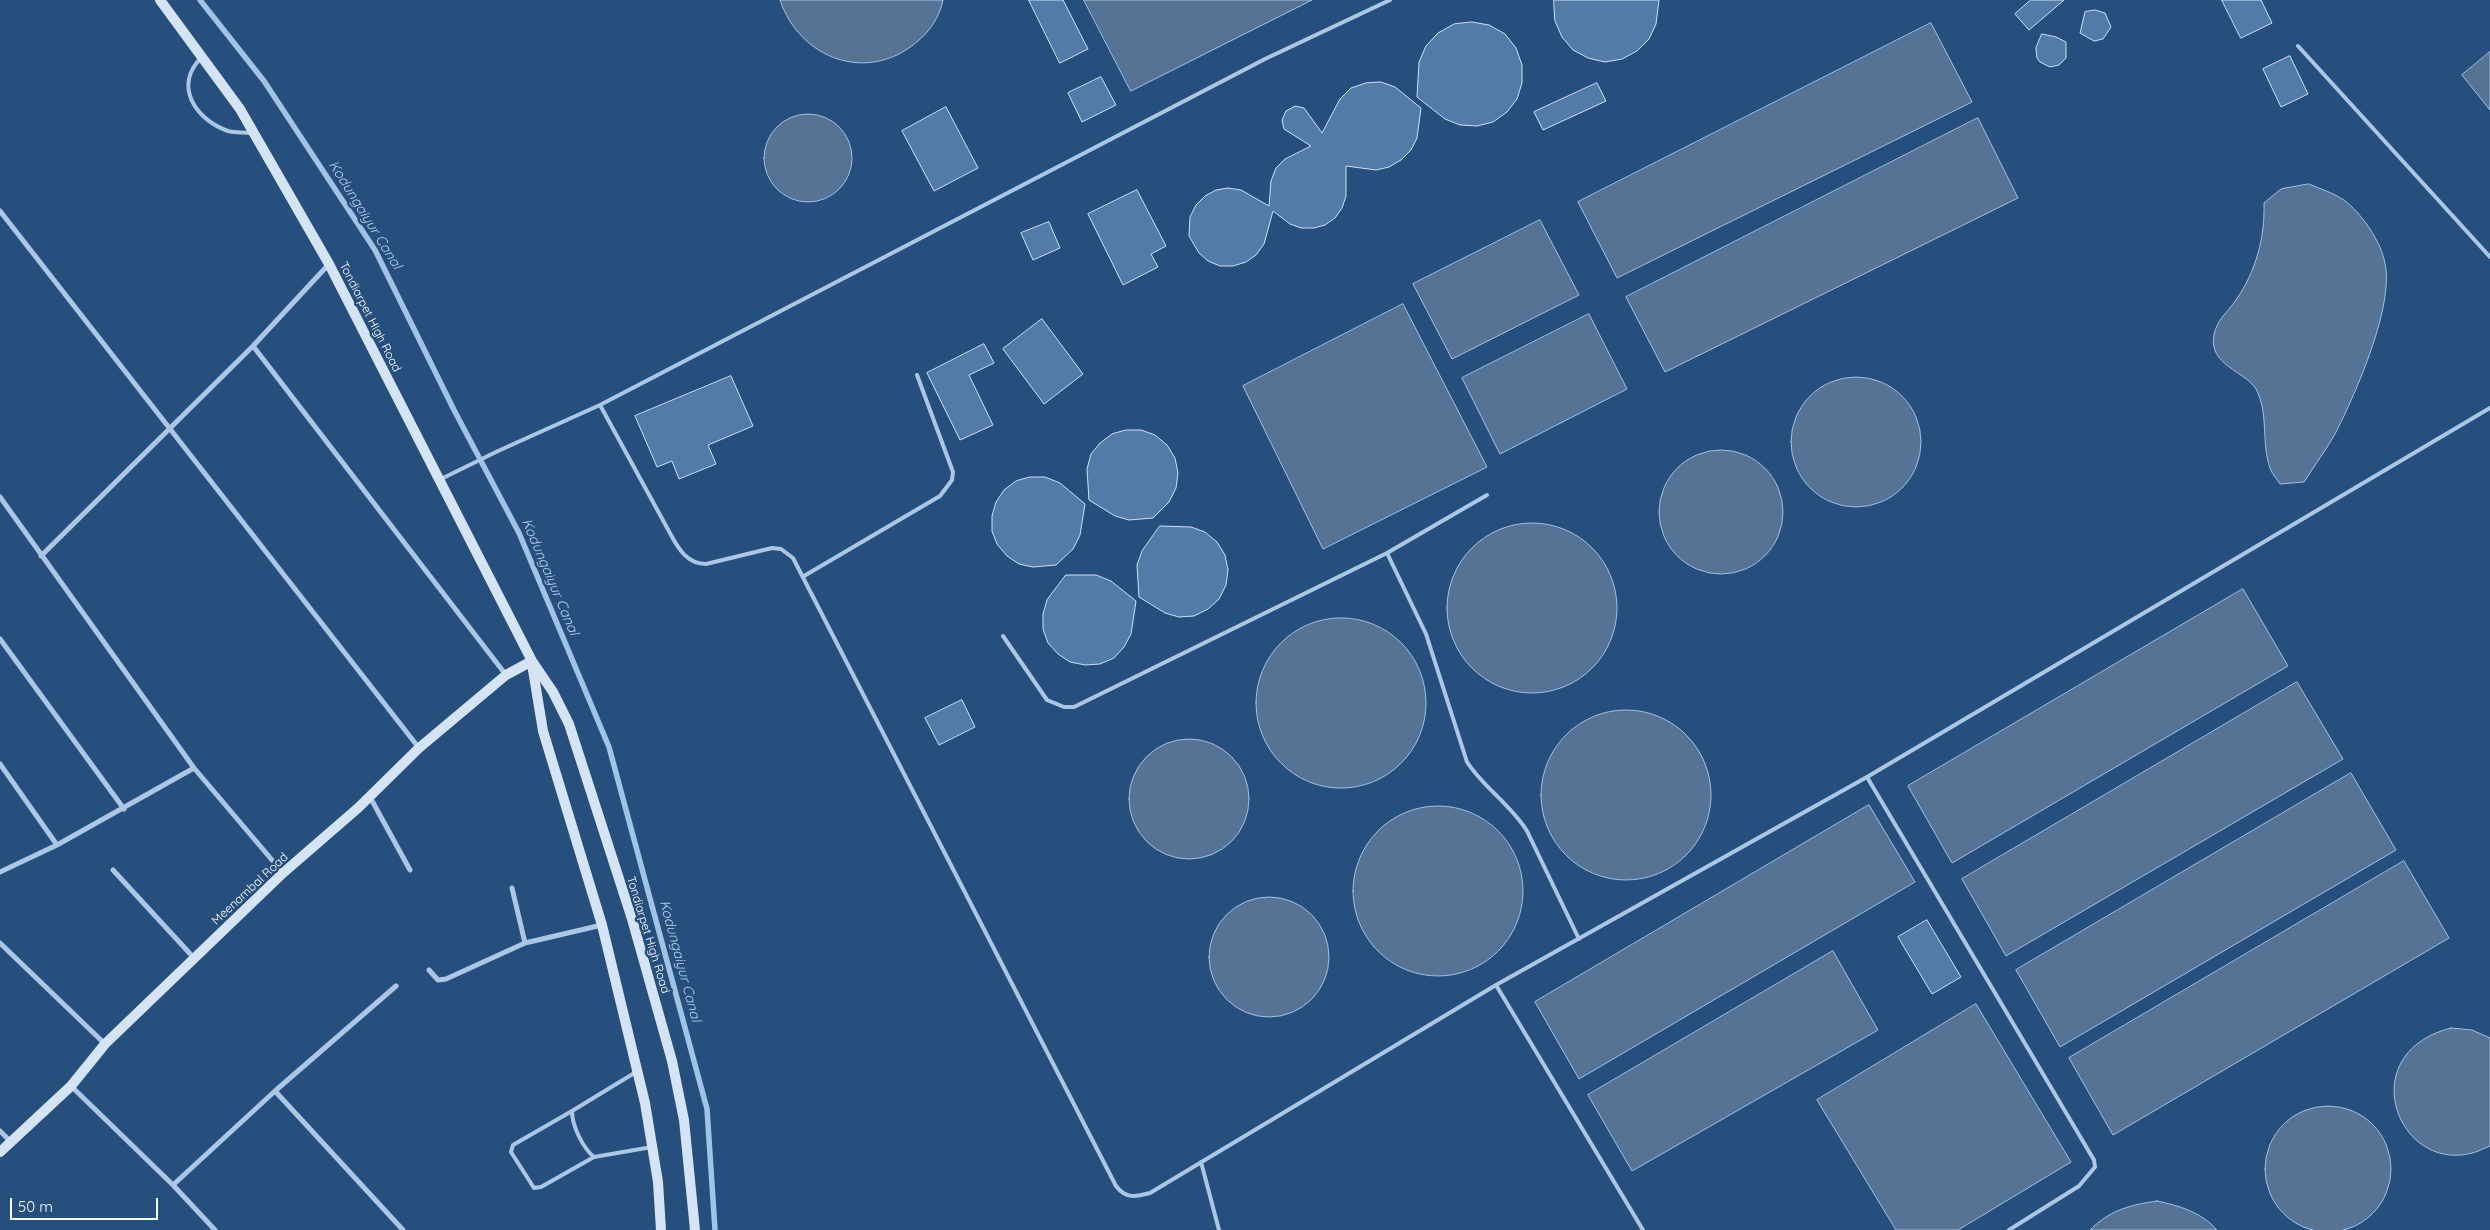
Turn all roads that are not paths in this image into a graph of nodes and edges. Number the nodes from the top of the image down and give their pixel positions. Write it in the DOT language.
graph roads {
  1 [pos="160,0"];
  2 [pos="1390,0"];
  3 [pos="2298,46"];
  4 [pos="202,57"];
  5 [pos="254,133"];
  6 [pos="0,211"];
  7 [pos="2490,258"];
  8 [pos="329,264"];
  9 [pos="253,346"];
  10 [pos="917,375"];
  11 [pos="600,405"];
  12 [pos="2490,408"];
  13 [pos="171,427"];
  14 [pos="439,481"];
  15 [pos="1487,495"];
  16 [pos="0,497"];
  17 [pos="1386,553"];
  18 [pos="41,556"];
  19 [pos="804,576"];
  20 [pos="1003,636"];
  21 [pos="0,639"];
  22 [pos="532,660"];
  23 [pos="506,674"];
  24 [pos="419,748"];
  25 [pos="0,764"];
  26 [pos="194,768"];
  27 [pos="1867,777"];
  28 [pos="370,797"];
  29 [pos="124,809"];
  30 [pos="58,845"];
  31 [pos="113,870"];
  32 [pos="410,870"];
  33 [pos="0,872"];
  34 [pos="283,873"];
  35 [pos="512,888"];
  36 [pos="602,925"];
  37 [pos="1579,939"];
  38 [pos="0,943"];
  39 [pos="526,943"];
  40 [pos="194,959"];
  41 [pos="429,970"];
  42 [pos="1496,985"];
  43 [pos="396,986"];
  44 [pos="105,1044"];
  45 [pos="637,1071"];
  46 [pos="71,1086"];
  47 [pos="275,1091"];
  48 [pos="572,1111"];
  49 [pos="0,1131"];
  50 [pos="11,1142"];
  51 [pos="652,1147"];
  52 [pos="0,1152"];
  53 [pos="594,1157"];
  54 [pos="1201,1162"];
  55 [pos="173,1185"];
  56 [pos="215,1230"];
  57 [pos="403,1230"];
  58 [pos="661,1230"];
  59 [pos="695,1230"];
  60 [pos="1220,1230"];
  61 [pos="1643,1230"];
  62 [pos="2009,1230"];
  1 -- 4 [label="main road, Tondiarpet High Road"];
  2 -- 11 [label="lane"];
  3 -- 7 [label="lane"];
  4 -- 5 [label="main road, Tondiarpet High Road"];
  4 -- 5 [label="lane"];
  5 -- 8 [label="main road, Tondiarpet High Road"];
  6 -- 13 [label="street"];
  8 -- 9 [label="street"];
  8 -- 14 [label="main road, Tondiarpet High Road"];
  9 -- 13 [label="street"];
  9 -- 23 [label="street"];
  10 -- 19 [label="lane"];
  11 -- 14 [label="lane"];
  11 -- 19 [label="lane"];
  12 -- 27 [label="lane"];
  13 -- 18 [label="street"];
  13 -- 24 [label="street"];
  14 -- 22 [label="main road, Tondiarpet High Road"];
  15 -- 17 [label="lane"];
  16 -- 18 [label="street"];
  17 -- 20 [label="lane"];
  17 -- 37 [label="lane"];
  18 -- 26 [label="street"];
  19 -- 54 [label="lane"];
  21 -- 29 [label="street"];
  22 -- 23 [label="main road, Meenambal Road"];
  22 -- 36 [label="main road, Tondiarpet High Road"];
  22 -- 59 [label="main road, Tondiarpet High Road"];
  23 -- 24 [label="main road, Meenambal Road"];
  24 -- 28 [label="main road, Meenambal Road"];
  25 -- 30 [label="street"];
  26 -- 29 [label="street"];
  26 -- 34 [label="street"];
  27 -- 37 [label="lane"];
  27 -- 62 [label="lane"];
  28 -- 32 [label="street"];
  28 -- 34 [label="main road, Meenambal Road"];
  29 -- 30 [label="street"];
  30 -- 33 [label="street"];
  31 -- 40 [label="street"];
  34 -- 40 [label="main road, Meenambal Road"];
  35 -- 39 [label="street"];
  36 -- 39 [label="street"];
  36 -- 45 [label="main road, Tondiarpet High Road"];
  37 -- 42 [label="lane"];
  38 -- 44 [label="street"];
  39 -- 41 [label="street"];
  40 -- 44 [label="main road, Meenambal Road"];
  42 -- 54 [label="lane"];
  42 -- 61 [label="lane"];
  43 -- 47 [label="street"];
  44 -- 46 [label="main road, Meenambal Road"];
  45 -- 48 [label="lane"];
  45 -- 51 [label="main road, Tondiarpet High Road"];
  46 -- 50 [label="main road, Meenambal Road"];
  46 -- 55 [label="street"];
  47 -- 55 [label="street"];
  47 -- 57 [label="street"];
  48 -- 53 [label="lane"];
  48 -- 53 [label="lane"];
  49 -- 50 [label="street"];
  50 -- 52 [label="main road, Meenambal Road"];
  51 -- 53 [label="lane"];
  51 -- 58 [label="main road, Tondiarpet High Road"];
  54 -- 60 [label="lane"];
  55 -- 56 [label="street"];
}
